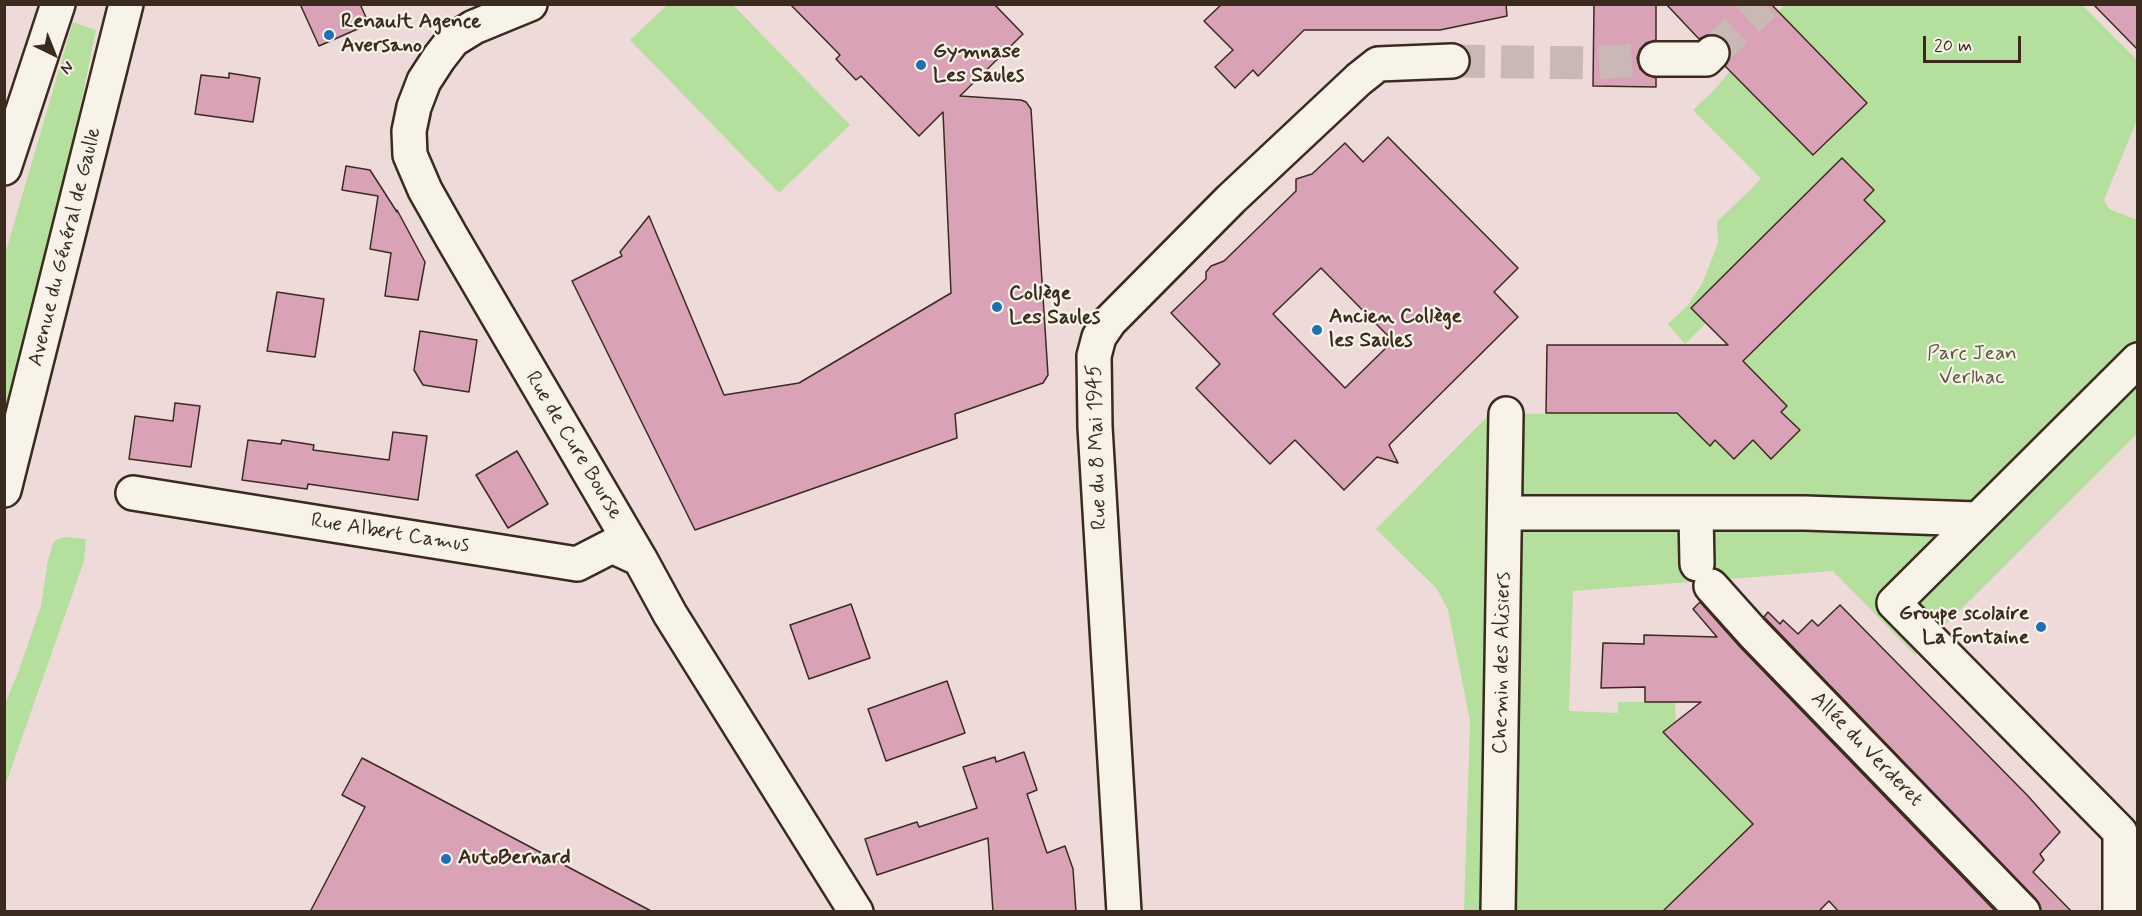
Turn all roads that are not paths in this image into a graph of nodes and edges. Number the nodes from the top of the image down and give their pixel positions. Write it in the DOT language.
graph roads {
  1 [pos="58,4"];
  2 [pos="126,4"];
  3 [pos="530,4"];
  4 [pos="1712,52"];
  5 [pos="1656,59"];
  6 [pos="1452,61"];
  7 [pos="4,168"];
  8 [pos="2138,360"];
  9 [pos="1506,414"];
  10 [pos="4,490"];
  11 [pos="133,493"];
  12 [pos="1506,513"];
  13 [pos="1696,513"];
  14 [pos="1976,519"];
  15 [pos="640,559"];
  16 [pos="856,912"];
  17 [pos="1124,912"];
  18 [pos="1498,912"];
  19 [pos="2023,912"];
  20 [pos="2120,912"];
  1 -- 7 [label="street"];
  2 -- 10 [label="street, Avenue du Général de Gaulle"];
  3 -- 15 [label="street, Rue de Cure Bourse"];
  4 -- 5 [label="street"];
  6 -- 17 [label="street, Rue du 8 Mai 1945"];
  8 -- 14 [label="street"];
  9 -- 12 [label="street, Chemin des Alisiers"];
  11 -- 15 [label="street, Rue Albert Camus"];
  12 -- 13 [label="street"];
  12 -- 18 [label="street, Chemin des Alisiers"];
  13 -- 14 [label="street"];
  13 -- 19 [label="street, Allée du Verderet"];
  14 -- 20 [label="street"];
  15 -- 16 [label="street, Rue de Cure Bourse"];
}
